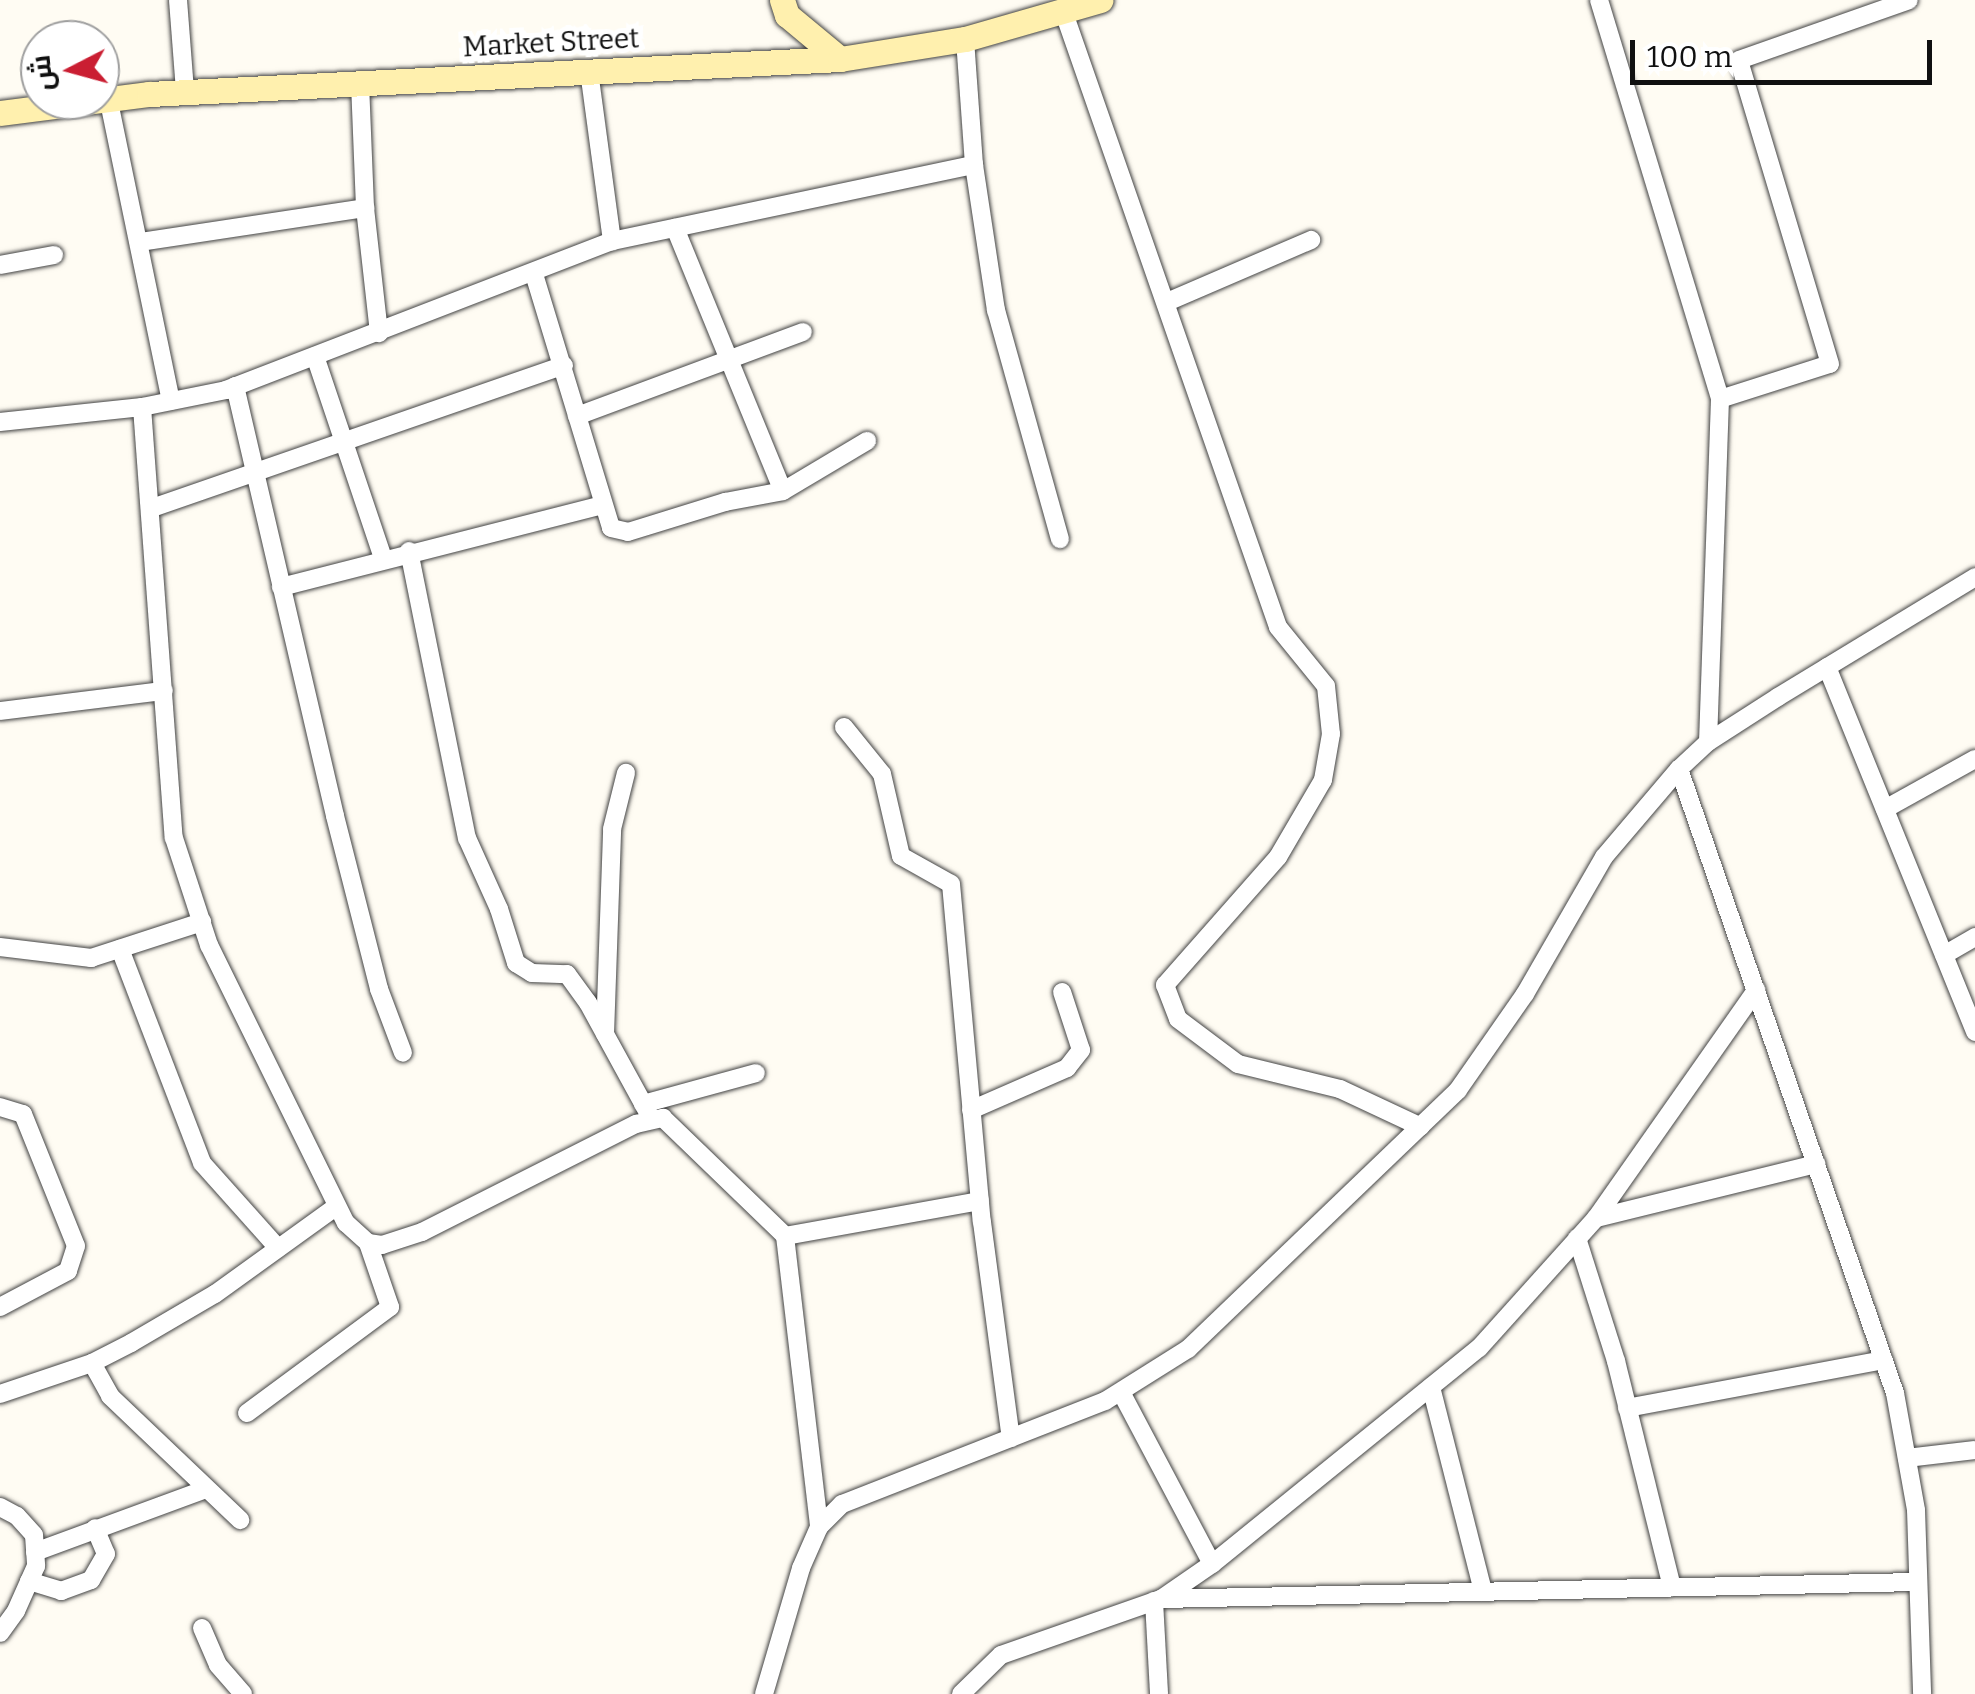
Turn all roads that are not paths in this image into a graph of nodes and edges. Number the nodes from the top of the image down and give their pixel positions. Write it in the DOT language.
graph roads {
  1 [pos="178,0"];
  2 [pos="782,0"];
  3 [pos="1100,0"];
  4 [pos="1599,0"];
  5 [pos="1909,0"];
  6 [pos="1064,13"];
  7 [pos="966,39"];
  8 [pos="840,59"];
  9 [pos="588,71"];
  10 [pos="360,83"];
  11 [pos="185,92"];
  12 [pos="120,101"];
  13 [pos="113,120"];
  14 [pos="974,165"];
  15 [pos="365,208"];
  16 [pos="674,228"];
  17 [pos="1312,240"];
  18 [pos="612,241"];
  19 [pos="140,242"];
  20 [pos="54,255"];
  21 [pos="0,264"];
  22 [pos="534,274"];
  23 [pos="1167,302"];
  24 [pos="803,332"];
  25 [pos="380,333"];
  26 [pos="315,356"];
  27 [pos="729,360"];
  28 [pos="564,365"];
  29 [pos="235,386"];
  30 [pos="1720,400"];
  31 [pos="171,401"];
  32 [pos="142,407"];
  33 [pos="577,416"];
  34 [pos="0,422"];
  35 [pos="866,440"];
  36 [pos="344,442"];
  37 [pos="258,472"];
  38 [pos="784,492"];
  39 [pos="603,505"];
  40 [pos="152,508"];
  41 [pos="1060,539"];
  42 [pos="410,551"];
  43 [pos="384,558"];
  44 [pos="1975,576"];
  45 [pos="282,587"];
  46 [pos="1827,667"];
  47 [pos="164,691"];
  48 [pos="0,711"];
  49 [pos="844,726"];
  50 [pos="1708,742"];
  51 [pos="1975,759"];
  52 [pos="1679,769"];
  53 [pos="626,773"];
  54 [pos="1884,809"];
  55 [pos="202,922"];
  56 [pos="1975,937"];
  57 [pos="0,947"];
  58 [pos="120,949"];
  59 [pos="1944,955"];
  60 [pos="1756,990"];
  61 [pos="1062,992"];
  62 [pos="1975,1032"];
  63 [pos="606,1035"];
  64 [pos="403,1053"];
  65 [pos="756,1073"];
  66 [pos="0,1106"];
  67 [pos="970,1110"];
  68 [pos="648,1112"];
  69 [pos="1420,1126"];
  70 [pos="1816,1164"];
  71 [pos="980,1202"];
  72 [pos="338,1206"];
  73 [pos="1596,1218"];
  74 [pos="785,1236"];
  75 [pos="1577,1238"];
  76 [pos="368,1243"];
  77 [pos="278,1248"];
  78 [pos="0,1308"];
  79 [pos="1884,1360"];
  80 [pos="92,1363"];
  81 [pos="1431,1387"];
  82 [pos="0,1394"];
  83 [pos="1122,1394"];
  84 [pos="1628,1408"];
  85 [pos="248,1413"];
  86 [pos="1011,1438"];
  87 [pos="1975,1450"];
  88 [pos="1907,1458"];
  89 [pos="206,1490"];
  90 [pos="0,1507"];
  91 [pos="240,1520"];
  92 [pos="819,1527"];
  93 [pos="95,1528"];
  94 [pos="35,1552"];
  95 [pos="1212,1564"];
  96 [pos="29,1580"];
  97 [pos="1918,1582"];
  98 [pos="1672,1587"];
  99 [pos="1482,1591"];
  100 [pos="1157,1600"];
  101 [pos="202,1628"];
  102 [pos="0,1633"];
  103 [pos="244,1694"];
  104 [pos="764,1694"];
  105 [pos="960,1694"];
  106 [pos="1159,1694"];
  107 [pos="1922,1694"];
  1 -- 11 [label="street"];
  2 -- 8 [label="street"];
  3 -- 6 [label="street, Market Street"];
  4 -- 30 [label="street"];
  5 -- 30 [label="street"];
  6 -- 7 [label="street, Market Street"];
  6 -- 23 [label="street"];
  7 -- 8 [label="street, Market Street"];
  7 -- 14 [label="street"];
  8 -- 9 [label="street, Market Street"];
  9 -- 10 [label="street, Market Street"];
  9 -- 18 [label="street"];
  10 -- 11 [label="street, Market Street"];
  10 -- 15 [label="street"];
  11 -- 12 [label="street, Market Street"];
  13 -- 19 [label="street"];
  14 -- 16 [label="street"];
  14 -- 41 [label="street"];
  15 -- 19 [label="street"];
  15 -- 25 [label="street"];
  16 -- 18 [label="street"];
  16 -- 27 [label="street"];
  17 -- 23 [label="street"];
  18 -- 22 [label="street"];
  19 -- 31 [label="street"];
  20 -- 21 [label="street"];
  22 -- 25 [label="street"];
  22 -- 28 [label="street"];
  23 -- 69 [label="street"];
  24 -- 27 [label="street"];
  25 -- 26 [label="street"];
  26 -- 29 [label="street"];
  26 -- 36 [label="street"];
  27 -- 33 [label="street"];
  27 -- 38 [label="street"];
  28 -- 33 [label="street"];
  28 -- 36 [label="street"];
  29 -- 31 [label="street"];
  29 -- 37 [label="street"];
  30 -- 50 [label="street"];
  31 -- 32 [label="street"];
  32 -- 34 [label="street"];
  32 -- 40 [label="street"];
  33 -- 39 [label="street"];
  35 -- 38 [label="street"];
  36 -- 37 [label="street"];
  36 -- 43 [label="street"];
  37 -- 40 [label="street"];
  37 -- 45 [label="street"];
  38 -- 39 [label="street"];
  39 -- 42 [label="street"];
  40 -- 47 [label="street"];
  42 -- 43 [label="street"];
  42 -- 63 [label="street"];
  43 -- 45 [label="street"];
  44 -- 46 [label="street"];
  45 -- 64 [label="street"];
  46 -- 50 [label="street"];
  46 -- 54 [label="street"];
  47 -- 48 [label="street"];
  47 -- 55 [label="street"];
  49 -- 67 [label="street"];
  50 -- 52 [label="street"];
  51 -- 54 [label="street"];
  52 -- 60 [label="street"];
  52 -- 69 [label="street"];
  53 -- 63 [label="street"];
  54 -- 59 [label="street"];
  55 -- 58 [label="street"];
  55 -- 72 [label="street"];
  56 -- 59 [label="street"];
  57 -- 58 [label="street"];
  58 -- 77 [label="street"];
  59 -- 62 [label="street"];
  60 -- 70 [label="street"];
  60 -- 73 [label="street"];
  61 -- 67 [label="street"];
  63 -- 68 [label="street"];
  65 -- 68 [label="street"];
  66 -- 78 [label="street"];
  67 -- 71 [label="street"];
  68 -- 74 [label="street"];
  68 -- 76 [label="street"];
  69 -- 83 [label="street"];
  70 -- 73 [label="street"];
  70 -- 79 [label="street"];
  71 -- 74 [label="street"];
  71 -- 86 [label="street"];
  72 -- 76 [label="street"];
  72 -- 77 [label="street"];
  73 -- 75 [label="street"];
  74 -- 92 [label="street"];
  75 -- 81 [label="street"];
  75 -- 84 [label="street"];
  76 -- 85 [label="street"];
  77 -- 80 [label="street"];
  79 -- 84 [label="street"];
  79 -- 88 [label="street"];
  80 -- 82 [label="street"];
  80 -- 89 [label="street"];
  81 -- 95 [label="street"];
  81 -- 99 [label="street"];
  83 -- 86 [label="street"];
  83 -- 95 [label="street"];
  84 -- 98 [label="street"];
  86 -- 92 [label="street"];
  87 -- 88 [label="street"];
  88 -- 97 [label="street"];
  89 -- 91 [label="street"];
  89 -- 93 [label="street"];
  90 -- 94 [label="street"];
  92 -- 104 [label="street"];
  93 -- 94 [label="street"];
  93 -- 96 [label="street"];
  94 -- 96 [label="street"];
  95 -- 100 [label="street"];
  96 -- 102 [label="street"];
  97 -- 98 [label="street"];
  97 -- 107 [label="street"];
  98 -- 99 [label="street"];
  99 -- 100 [label="street"];
  100 -- 105 [label="street"];
  100 -- 106 [label="street"];
  101 -- 103 [label="street"];
}
